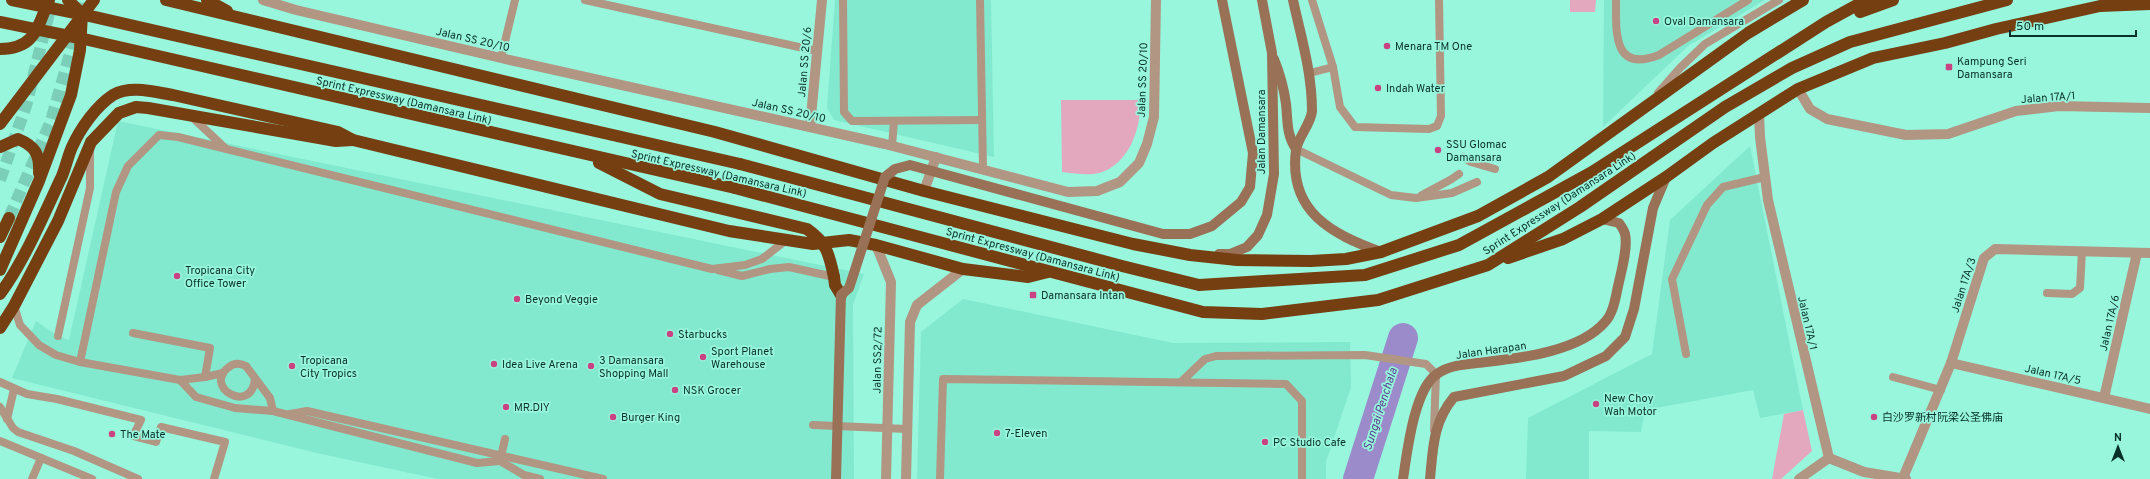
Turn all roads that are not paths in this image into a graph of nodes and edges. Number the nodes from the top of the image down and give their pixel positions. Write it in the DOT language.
graph roads {
  1 [pos="12,0"];
  2 [pos="49,0"];
  3 [pos="68,0"];
  4 [pos="94,0"];
  5 [pos="166,0"];
  6 [pos="207,0"];
  7 [pos="263,0"];
  8 [pos="515,0"];
  9 [pos="585,0"];
  10 [pos="822,0"];
  11 [pos="843,0"];
  12 [pos="980,0"];
  13 [pos="1156,0"];
  14 [pos="1222,0"];
  15 [pos="1262,0"];
  16 [pos="1292,0"];
  17 [pos="1312,0"];
  18 [pos="1440,0"];
  19 [pos="1616,0"];
  20 [pos="1748,0"];
  21 [pos="1779,0"];
  22 [pos="1803,0"];
  23 [pos="1870,0"];
  24 [pos="1894,0"];
  25 [pos="2007,0"];
  26 [pos="2116,0"];
  27 [pos="2150,4"];
  28 [pos="2100,6"];
  29 [pos="82,14"];
  30 [pos="243,19"];
  31 [pos="1716,19"];
  32 [pos="0,22"];
  33 [pos="1826,22"];
  34 [pos="1724,32"];
  35 [pos="0,49"];
  36 [pos="817,51"];
  37 [pos="1272,53"];
  38 [pos="502,58"];
  39 [pos="1333,67"];
  40 [pos="1310,73"];
  41 [pos="1798,89"];
  42 [pos="1650,103"];
  43 [pos="2150,108"];
  44 [pos="1759,113"];
  45 [pos="192,117"];
  46 [pos="894,120"];
  47 [pos="982,120"];
  48 [pos="0,124"];
  49 [pos="810,127"];
  50 [pos="353,140"];
  51 [pos="91,142"];
  52 [pos="892,146"];
  53 [pos="0,147"];
  54 [pos="226,149"];
  55 [pos="1296,149"];
  56 [pos="584,155"];
  57 [pos="936,157"];
  58 [pos="1463,157"];
  59 [pos="983,169"];
  60 [pos="1495,169"];
  61 [pos="1459,174"];
  62 [pos="1666,177"];
  63 [pos="1765,177"];
  64 [pos="39,181"];
  65 [pos="1477,182"];
  66 [pos="924,191"];
  67 [pos="1416,198"];
  68 [pos="9,218"];
  69 [pos="1602,219"];
  70 [pos="0,237"];
  71 [pos="784,241"];
  72 [pos="876,245"];
  73 [pos="2082,251"];
  74 [pos="1380,252"];
  75 [pos="2137,253"];
  76 [pos="2150,253"];
  77 [pos="1190,255"];
  78 [pos="1488,265"];
  79 [pos="712,269"];
  80 [pos="963,269"];
  81 [pos="0,270"];
  82 [pos="1049,272"];
  83 [pos="834,277"];
  84 [pos="2047,293"];
  85 [pos="0,294"];
  86 [pos="841,295"];
  87 [pos="14,306"];
  88 [pos="0,328"];
  89 [pos="133,333"];
  90 [pos="58,336"];
  91 [pos="1686,354"];
  92 [pos="80,362"];
  93 [pos="1951,363"];
  94 [pos="223,373"];
  95 [pos="1436,374"];
  96 [pos="205,377"];
  97 [pos="1893,377"];
  98 [pos="255,379"];
  99 [pos="180,380"];
  100 [pos="0,382"];
  101 [pos="1181,382"];
  102 [pos="222,384"];
  103 [pos="14,389"];
  104 [pos="1940,390"];
  105 [pos="2104,398"];
  106 [pos="0,407"];
  107 [pos="2150,409"];
  108 [pos="273,411"];
  109 [pos="285,414"];
  110 [pos="7,419"];
  111 [pos="813,425"];
  112 [pos="888,428"];
  113 [pos="907,429"];
  114 [pos="504,439"];
  115 [pos="0,442"];
  116 [pos="1434,442"];
  117 [pos="41,458"];
  118 [pos="1829,458"];
  119 [pos="500,461"];
  120 [pos="1905,478"];
  121 [pos="32,479"];
  122 [pos="92,479"];
  123 [pos="138,479"];
  124 [pos="214,479"];
  125 [pos="540,479"];
  126 [pos="603,479"];
  127 [pos="836,479"];
  128 [pos="886,479"];
  129 [pos="906,479"];
  130 [pos="940,479"];
  131 [pos="1302,479"];
  132 [pos="1403,479"];
  133 [pos="1430,479"];
  134 [pos="1799,479"];
  1 -- 33 [label="highway, Sprint Expressway (Damansara Link), bridge"];
  2 -- 35 [label="highway"];
  3 -- 29 [label="highway"];
  4 -- 29 [label="highway"];
  5 -- 30 [label="highway"];
  6 -- 30 [label="highway"];
  7 -- 38 [label="street, Jalan SS 20/10"];
  8 -- 38 [label="lane"];
  9 -- 36 [label="lane"];
  10 -- 36 [label="street, Jalan SS 20/6"];
  11 -- 46 [label="lane"];
  12 -- 47 [label="lane"];
  13 -- 59 [label="street, Jalan SS 20/10"];
  14 -- 86 [label="main road, bridge"];
  15 -- 37 [label="main road, Jalan Damansara"];
  16 -- 40 [label="main road"];
  17 -- 39 [label="lane"];
  18 -- 39 [label="lane"];
  19 -- 31 [label="lane"];
  20 -- 31 [label="lane"];
  21 -- 34 [label="lane"];
  22 -- 42 [label="highway"];
  23 -- 33 [label="highway, Sprint Expressway (Damansara Link)"];
  24 -- 33 [label="highway"];
  25 -- 78 [label="highway, Sprint Expressway (Damansara Link)"];
  26 -- 28 [label="highway"];
  27 -- 28 [label="highway"];
  28 -- 41 [label="highway"];
  29 -- 48 [label="highway"];
  29 -- 64 [label="highway"];
  30 -- 66 [label="highway"];
  31 -- 34 [label="lane"];
  32 -- 56 [label="highway, Sprint Expressway (Damansara Link), bridge"];
  34 -- 42 [label="lane"];
  36 -- 49 [label="street, Jalan SS 20/6"];
  37 -- 55 [label="main road"];
  37 -- 77 [label="main road, Jalan Damansara"];
  38 -- 49 [label="street, Jalan SS 20/10"];
  39 -- 40 [label="lane"];
  40 -- 55 [label="main road"];
  41 -- 43 [label="street, Jalan 17A/1"];
  41 -- 44 [label="highway"];
  42 -- 74 [label="highway"];
  44 -- 62 [label="highway"];
  44 -- 63 [label="street, Jalan 17A/1"];
  45 -- 50 [label="highway"];
  45 -- 51 [label="highway"];
  45 -- 54 [label="lane"];
  46 -- 47 [label="lane"];
  46 -- 52 [label="lane"];
  47 -- 59 [label="lane"];
  49 -- 52 [label="street, Jalan SS 20/10"];
  50 -- 71 [label="highway"];
  50 -- 85 [label="highway"];
  51 -- 87 [label="highway"];
  51 -- 90 [label="lane"];
  52 -- 57 [label="street, Jalan SS 20/10"];
  53 -- 64 [label="highway"];
  54 -- 79 [label="lane"];
  54 -- 92 [label="lane"];
  55 -- 67 [label="lane"];
  55 -- 74 [label="main road"];
  56 -- 82 [label="highway, Sprint Expressway (Damansara Link), bridge"];
  56 -- 83 [label="highway, bridge"];
  57 -- 59 [label="street, Jalan SS 20/10"];
  57 -- 66 [label="street"];
  58 -- 60 [label="lane"];
  61 -- 67 [label="lane"];
  62 -- 69 [label="highway"];
  62 -- 116 [label="main road"];
  63 -- 91 [label="lane"];
  63 -- 118 [label="street, Jalan 17A/1"];
  64 -- 81 [label="highway"];
  65 -- 67 [label="lane"];
  66 -- 77 [label="highway"];
  68 -- 70 [label="highway"];
  69 -- 78 [label="highway"];
  69 -- 95 [label="main road, Jalan Harapan"];
  71 -- 72 [label="highway"];
  71 -- 79 [label="lane"];
  72 -- 80 [label="highway"];
  72 -- 112 [label="street, Jalan SS2/72"];
  73 -- 75 [label="street, Jalan 17A/3"];
  73 -- 84 [label="lane"];
  73 -- 93 [label="street, Jalan 17A/3"];
  74 -- 77 [label="highway"];
  75 -- 76 [label="street, Jalan 17A/3"];
  75 -- 105 [label="street, Jalan 17A/6"];
  78 -- 82 [label="highway, Sprint Expressway (Damansara Link)"];
  79 -- 83 [label="lane"];
  80 -- 82 [label="highway"];
  80 -- 113 [label="street"];
  83 -- 86 [label="highway"];
  86 -- 127 [label="main road, bridge"];
  87 -- 88 [label="highway"];
  87 -- 92 [label="lane"];
  89 -- 96 [label="lane"];
  92 -- 99 [label="lane"];
  93 -- 104 [label="street, Jalan 17A/3"];
  93 -- 105 [label="street, Jalan 17A/5"];
  94 -- 96 [label="lane"];
  94 -- 98 [label="lane"];
  94 -- 102 [label="lane"];
  95 -- 101 [label="lane"];
  95 -- 116 [label="lane"];
  95 -- 132 [label="main road"];
  96 -- 99 [label="lane"];
  96 -- 102 [label="lane"];
  97 -- 104 [label="lane"];
  98 -- 102 [label="lane"];
  98 -- 108 [label="lane"];
  99 -- 108 [label="lane"];
  100 -- 103 [label="lane"];
  101 -- 130 [label="lane"];
  101 -- 131 [label="lane"];
  103 -- 110 [label="lane"];
  103 -- 124 [label="lane"];
  104 -- 120 [label="street, Jalan 17A/3"];
  105 -- 107 [label="street, Jalan 17A/5"];
  106 -- 110 [label="lane"];
  108 -- 109 [label="lane"];
  109 -- 119 [label="lane"];
  109 -- 126 [label="lane"];
  110 -- 123 [label="lane"];
  111 -- 112 [label="lane"];
  112 -- 113 [label="lane"];
  112 -- 128 [label="street, Jalan SS2/72"];
  113 -- 129 [label="street"];
  114 -- 119 [label="lane"];
  115 -- 117 [label="lane"];
  116 -- 133 [label="main road"];
  117 -- 121 [label="lane"];
  117 -- 122 [label="lane"];
  118 -- 120 [label="street"];
  118 -- 134 [label="street"];
  119 -- 125 [label="lane"];
}
